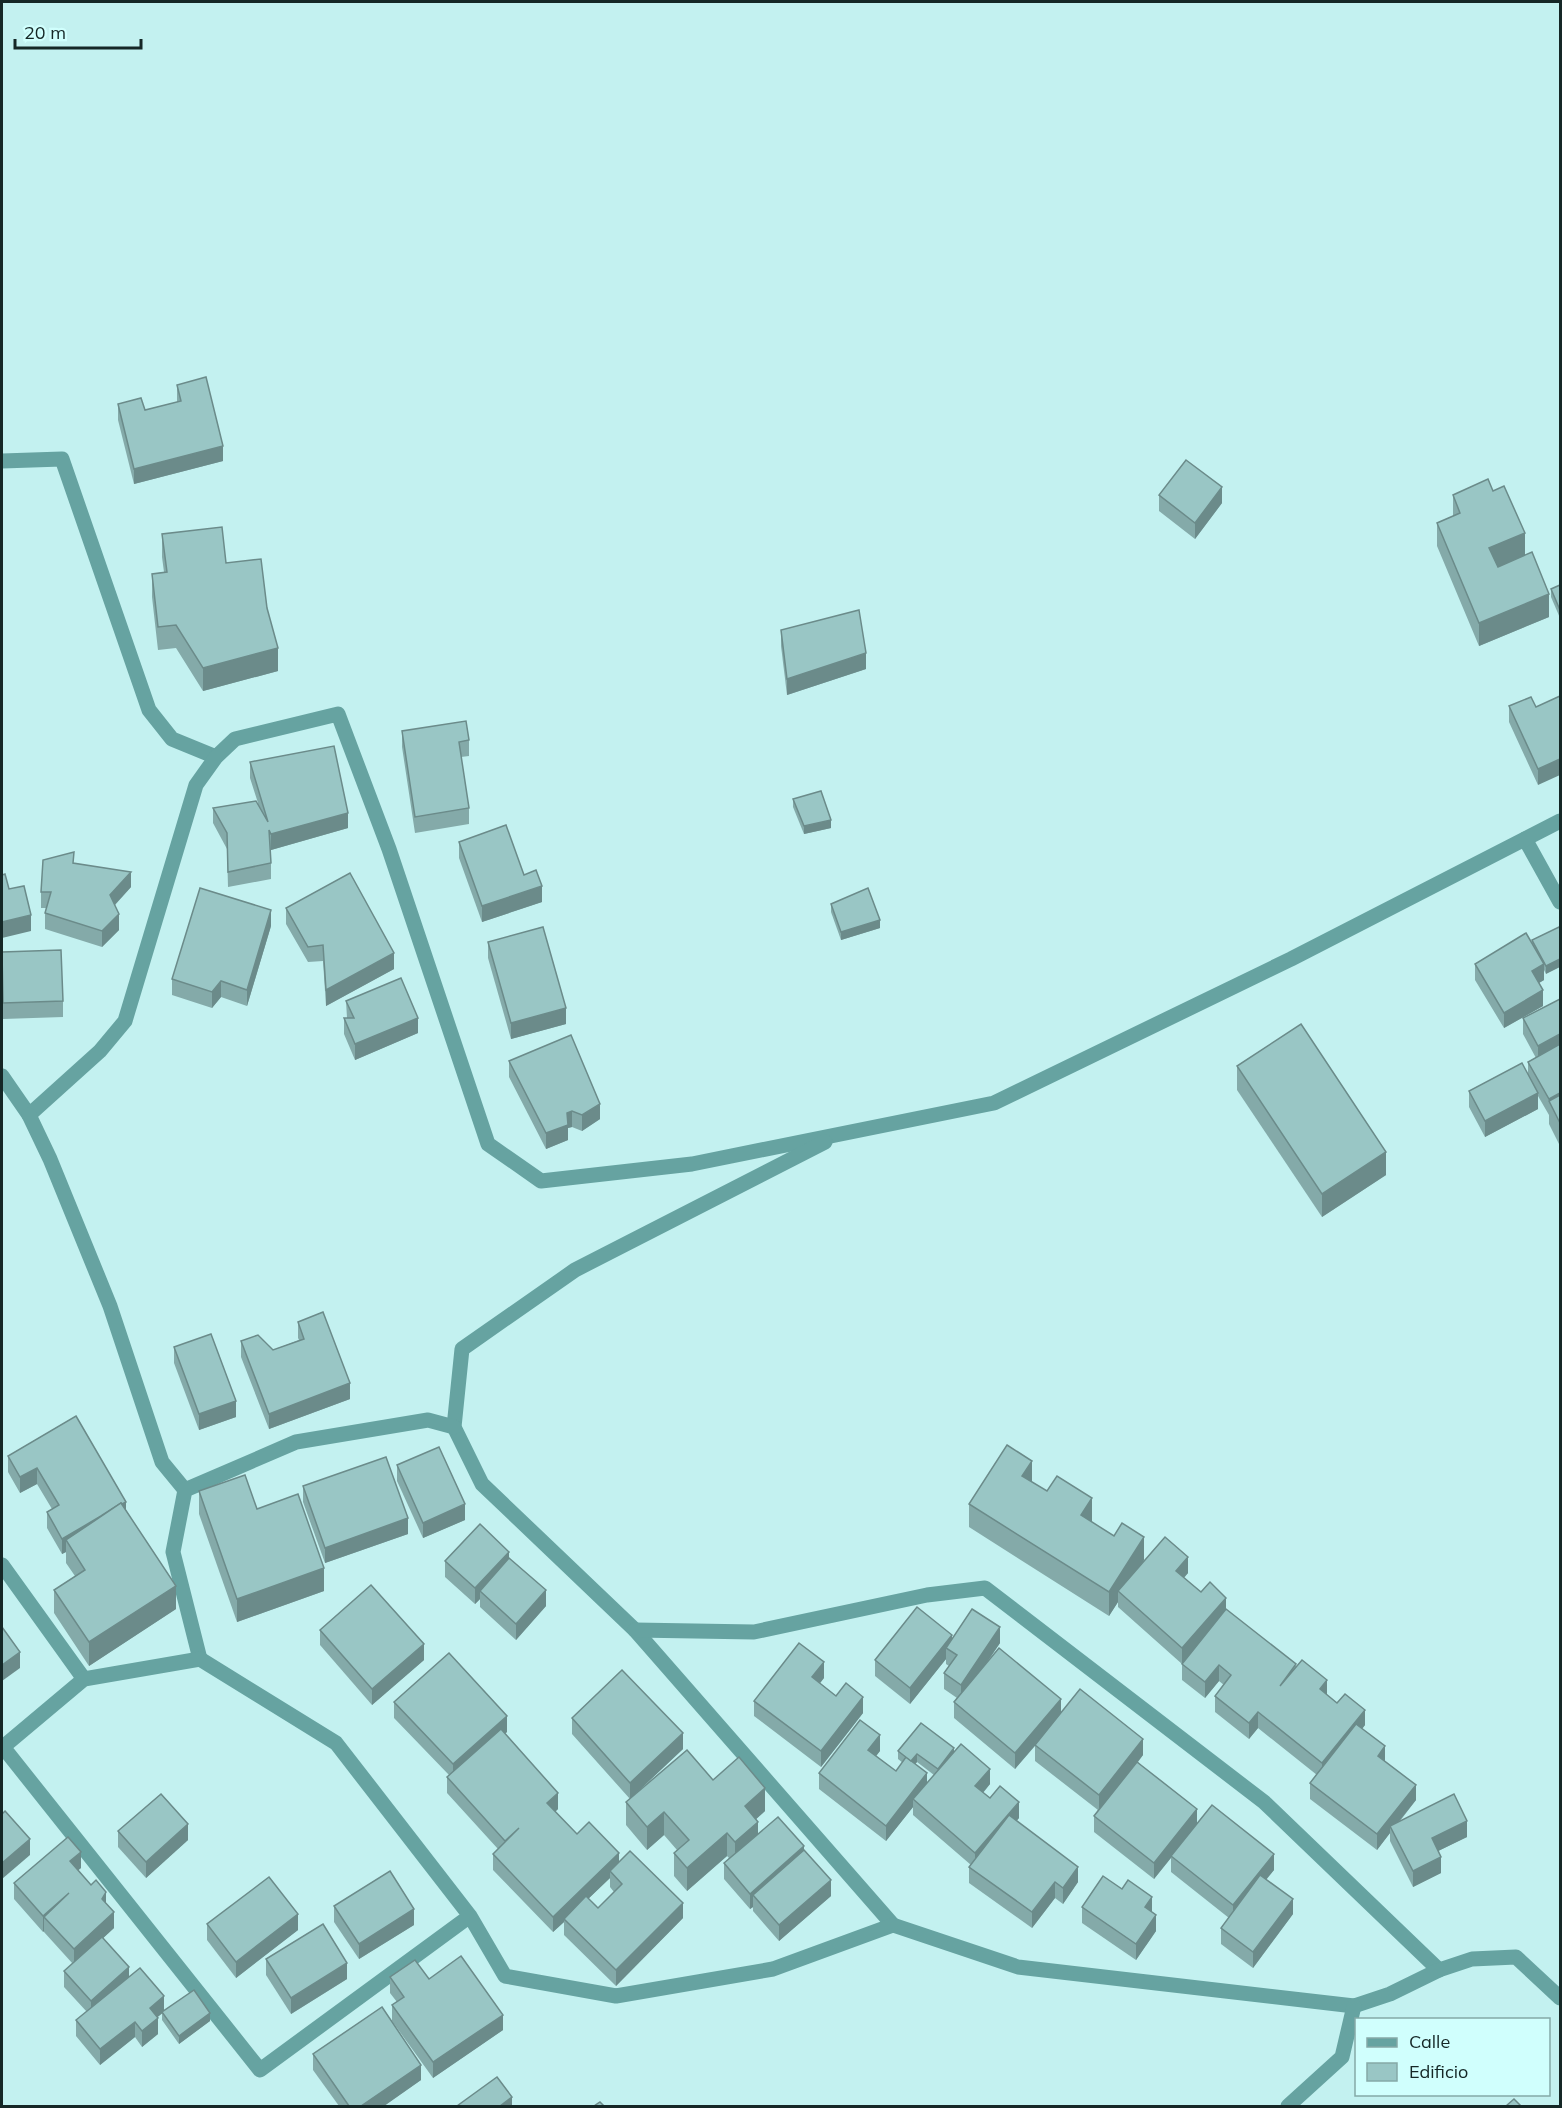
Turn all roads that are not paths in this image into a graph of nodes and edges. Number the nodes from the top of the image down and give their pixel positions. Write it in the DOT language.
graph roads {
  1 [pos="2,461"];
  2 [pos="216,757"];
  3 [pos="1560,821"];
  4 [pos="1525,839"];
  5 [pos="1560,902"];
  6 [pos="2,1076"];
  7 [pos="29,1115"];
  8 [pos="842,1133"];
  9 [pos="454,1426"];
  10 [pos="185,1490"];
  11 [pos="2,1565"];
  12 [pos="634,1630"];
  13 [pos="200,1659"];
  14 [pos="84,1680"];
  15 [pos="470,1916"];
  16 [pos="893,1925"];
  17 [pos="1440,1970"];
  18 [pos="1560,1998"];
  19 [pos="1354,2006"];
  20 [pos="1288,2106"];
  1 -- 2 [label="street"];
  2 -- 7 [label="street"];
  2 -- 8 [label="street"];
  3 -- 4 [label="street"];
  4 -- 5 [label="street"];
  4 -- 8 [label="street"];
  6 -- 7 [label="street"];
  7 -- 10 [label="street"];
  8 -- 9 [label="street"];
  9 -- 10 [label="street"];
  9 -- 12 [label="street"];
  10 -- 13 [label="street"];
  11 -- 14 [label="street"];
  12 -- 16 [label="street"];
  12 -- 17 [label="street"];
  13 -- 14 [label="street"];
  13 -- 15 [label="street"];
  14 -- 15 [label="street"];
  15 -- 16 [label="street"];
  16 -- 19 [label="street"];
  17 -- 18 [label="street"];
  17 -- 19 [label="street"];
  19 -- 20 [label="street"];
}
